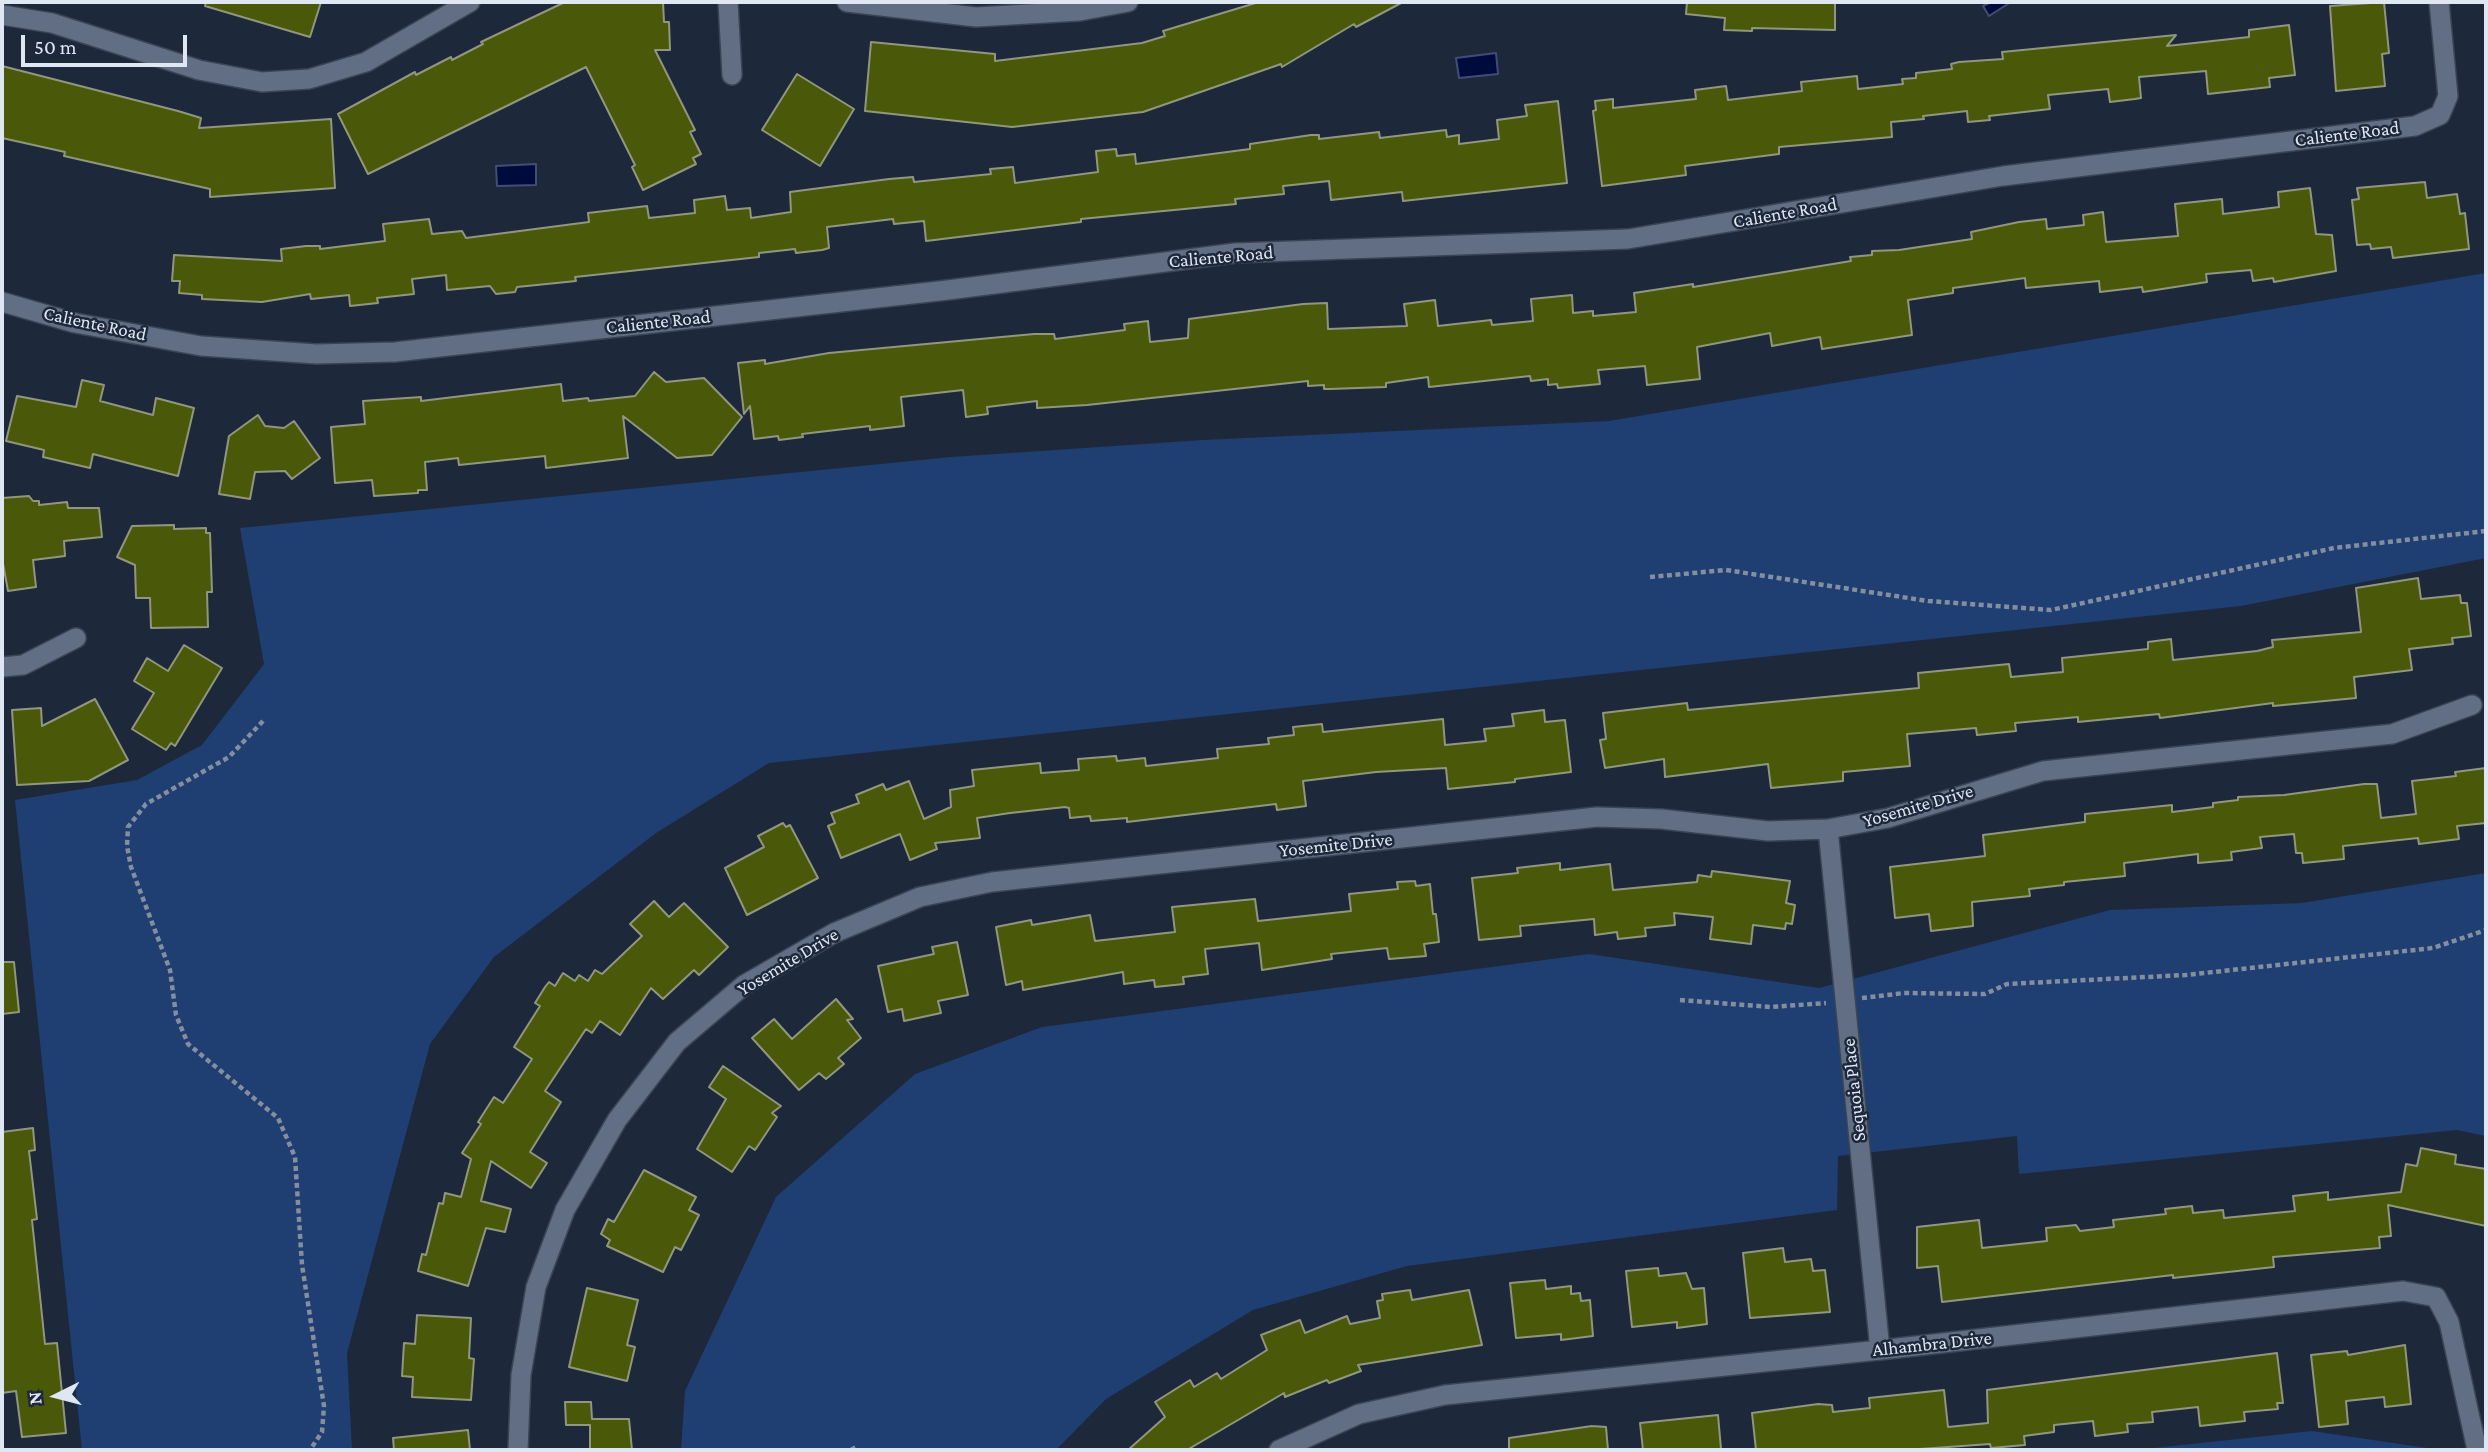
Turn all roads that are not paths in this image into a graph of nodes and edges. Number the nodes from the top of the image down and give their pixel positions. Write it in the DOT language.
graph roads {
  1 [pos="470,2"];
  2 [pos="728,2"];
  3 [pos="847,2"];
  4 [pos="1128,2"];
  5 [pos="2439,2"];
  6 [pos="1079,6"];
  7 [pos="2,15"];
  8 [pos="732,75"];
  9 [pos="2,302"];
  10 [pos="76,638"];
  11 [pos="2,667"];
  12 [pos="2472,705"];
  13 [pos="1828,829"];
  14 [pos="1880,1350"];
  15 [pos="518,1450"];
  16 [pos="1279,1450"];
  17 [pos="2477,1450"];
  1 -- 7 [label="street"];
  2 -- 8 [label="street"];
  3 -- 6 [label="street"];
  4 -- 6 [label="street"];
  5 -- 9 [label="street, Caliente Road"];
  10 -- 11 [label="street"];
  12 -- 13 [label="street, Yosemite Drive"];
  13 -- 14 [label="street, Sequoia Place"];
  13 -- 15 [label="street, Yosemite Drive"];
  14 -- 16 [label="street, Alhambra Drive"];
  14 -- 17 [label="street, Alhambra Drive"];
}
